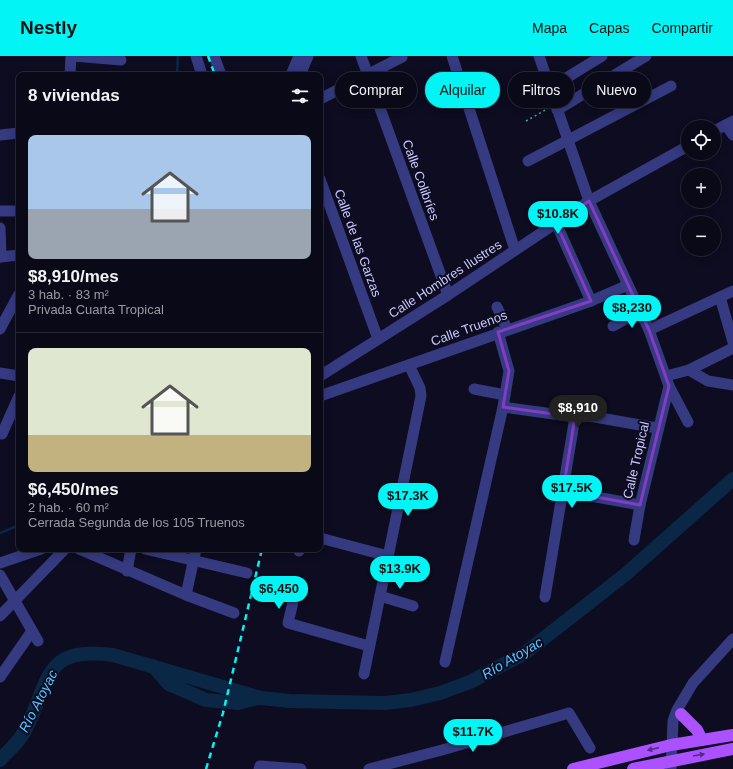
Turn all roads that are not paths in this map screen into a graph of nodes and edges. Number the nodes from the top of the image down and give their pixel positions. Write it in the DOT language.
graph roads {
  1 [pos="72,56"];
  2 [pos="196,56"];
  3 [pos="214,56"];
  4 [pos="299,56"];
  5 [pos="308,56"];
  6 [pos="361,56"];
  7 [pos="452,56"];
  8 [pos="539,56"];
  9 [pos="602,56"];
  10 [pos="646,56"];
  11 [pos="402,57"];
  12 [pos="121,60"];
  13 [pos="70,72"];
  14 [pos="201,72"];
  15 [pos="219,72"];
  16 [pos="292,72"];
  17 [pos="301,72"];
  18 [pos="368,72"];
  19 [pos="370,72"];
  20 [pos="544,72"];
  21 [pos="574,73"];
  22 [pos="671,86"];
  23 [pos="335,90"];
  24 [pos="323,96"];
  25 [pos="574,97"];
  26 [pos="381,108"];
  27 [pos="556,108"];
  28 [pos="729,123"];
  29 [pos="16,133"];
  30 [pos="0,135"];
  31 [pos="733,135"];
  32 [pos="567,139"];
  33 [pos="681,150"];
  34 [pos="528,161"];
  35 [pos="323,187"];
  36 [pos="589,201"];
  37 [pos="0,211"];
  38 [pos="16,211"];
  39 [pos="556,223"];
  40 [pos="0,228"];
  41 [pos="515,250"];
  42 [pos="16,255"];
  43 [pos="0,256"];
  44 [pos="628,285"];
  45 [pos="733,291"];
  46 [pos="448,295"];
  47 [pos="720,297"];
  48 [pos="16,298"];
  49 [pos="591,301"];
  50 [pos="497,307"];
  51 [pos="640,311"];
  52 [pos="4,314"];
  53 [pos="16,316"];
  54 [pos="613,326"];
  55 [pos="0,330"];
  56 [pos="649,330"];
  57 [pos="503,331"];
  58 [pos="378,339"];
  59 [pos="733,342"];
  60 [pos="733,348"];
  61 [pos="409,365"];
  62 [pos="689,370"];
  63 [pos="0,373"];
  64 [pos="323,374"];
  65 [pos="16,376"];
  66 [pos="667,381"];
  67 [pos="733,385"];
  68 [pos="474,389"];
  69 [pos="323,395"];
  70 [pos="505,395"];
  71 [pos="16,402"];
  72 [pos="503,407"];
  73 [pos="576,417"];
  74 [pos="688,422"];
  75 [pos="657,428"];
  76 [pos="1,433"];
  77 [pos="564,491"];
  78 [pos="640,505"];
  79 [pos="323,539"];
  80 [pos="634,540"];
  81 [pos="33,552"];
  82 [pos="62,552"];
  83 [pos="86,552"];
  84 [pos="130,552"];
  85 [pos="175,552"];
  86 [pos="195,554"];
  87 [pos="388,556"];
  88 [pos="0,564"];
  89 [pos="127,570"];
  90 [pos="247,573"];
  91 [pos="0,576"];
  92 [pos="186,595"];
  93 [pos="380,596"];
  94 [pos="545,597"];
  95 [pos="14,601"];
  96 [pos="293,602"];
  97 [pos="413,606"];
  98 [pos="234,613"];
  99 [pos="0,616"];
  100 [pos="32,631"];
  101 [pos="733,639"];
  102 [pos="38,641"];
  103 [pos="369,646"];
  104 [pos="445,662"];
  105 [pos="364,674"];
  106 [pos="0,677"];
  107 [pos="682,709"];
  108 [pos="733,735"];
  109 [pos="702,740"];
  110 [pos="674,745"];
  111 [pos="590,748"];
  112 [pos="733,749"];
  113 [pos="674,763"];
  114 [pos="383,767"];
  115 [pos="259,768"];
  116 [pos="641,768"];
  117 [pos="301,769"];
  118 [pos="371,769"];
  119 [pos="573,769"];
  1 -- 12 [label="street"];
  1 -- 13 [label="street"];
  2 -- 14 [label="street"];
  3 -- 15 [label="street"];
  4 -- 16 [label="street"];
  5 -- 17 [label="street"];
  6 -- 18 [label="street, Calle Colibríes"];
  7 -- 41 [label="street"];
  8 -- 20 [label="street"];
  9 -- 21 [label="street"];
  10 -- 25 [label="street"];
  11 -- 19 [label="street"];
  22 -- 32 [label="street"];
  23 -- 24 [label="street"];
  26 -- 46 [label="street, Calle Colibríes"];
  27 -- 32 [label="street"];
  28 -- 31 [label="street"];
  29 -- 30 [label="street"];
  32 -- 34 [label="street"];
  32 -- 36 [label="street"];
  33 -- 36 [label="street, Calle Hombres Ilustres"];
  35 -- 58 [label="street, Calle de las Garzas"];
  36 -- 39 [label="street, Calle Hombres Ilustres"];
  36 -- 44 [label="street"];
  37 -- 38 [label="street"];
  39 -- 41 [label="street, Calle Hombres Ilustres"];
  39 -- 49 [label="street"];
  40 -- 43 [label="street"];
  41 -- 46 [label="street, Calle Hombres Ilustres"];
  42 -- 43 [label="street"];
  44 -- 49 [label="street, Calle Truenos"];
  44 -- 51 [label="street"];
  45 -- 47 [label="street"];
  46 -- 58 [label="street, Calle Hombres Ilustres"];
  47 -- 56 [label="street"];
  47 -- 59 [label="street"];
  48 -- 52 [label="street"];
  49 -- 57 [label="street, Calle Truenos"];
  50 -- 57 [label="street"];
  51 -- 54 [label="street"];
  51 -- 56 [label="street"];
  52 -- 53 [label="street"];
  52 -- 55 [label="street"];
  56 -- 66 [label="street"];
  57 -- 61 [label="street, Calle Truenos"];
  57 -- 70 [label="street"];
  58 -- 64 [label="street, Calle Hombres Ilustres"];
  60 -- 62 [label="street"];
  61 -- 69 [label="street, Calle Truenos"];
  61 -- 87 [label="street"];
  62 -- 66 [label="street"];
  62 -- 67 [label="street"];
  63 -- 65 [label="street"];
  66 -- 74 [label="street"];
  66 -- 75 [label="street, Calle Tropical"];
  68 -- 70 [label="street"];
  70 -- 72 [label="street"];
  71 -- 76 [label="street"];
  72 -- 73 [label="street"];
  72 -- 104 [label="street"];
  73 -- 75 [label="street"];
  73 -- 77 [label="street"];
  75 -- 78 [label="street, Calle Tropical"];
  77 -- 78 [label="street"];
  77 -- 94 [label="street"];
  78 -- 80 [label="street, Calle Tropical"];
  79 -- 87 [label="street"];
  81 -- 88 [label="street"];
  82 -- 95 [label="street"];
  83 -- 89 [label="street"];
  84 -- 89 [label="street"];
  85 -- 86 [label="street"];
  86 -- 90 [label="street"];
  86 -- 92 [label="street"];
  87 -- 93 [label="street"];
  89 -- 92 [label="street"];
  91 -- 95 [label="street"];
  92 -- 98 [label="street"];
  93 -- 97 [label="street"];
  93 -- 103 [label="street"];
  95 -- 99 [label="street"];
  95 -- 100 [label="street"];
  96 -- 103 [label="street"];
  100 -- 102 [label="street"];
  100 -- 106 [label="street"];
  101 -- 107 [label="street"];
  103 -- 105 [label="street"];
  107 -- 109 [label="main road"];
  107 -- 110 [label="street"];
  108 -- 109 [label="main road"];
  109 -- 110 [label="main road"];
  110 -- 113 [label="street"];
  110 -- 119 [label="main road, one-way"];
  111 -- 114 [label="street"];
  113 -- 112 [label="main road, one-way"];
  113 -- 116 [label="main road"];
  114 -- 118 [label="street"];
  115 -- 117 [label="street"];
}
